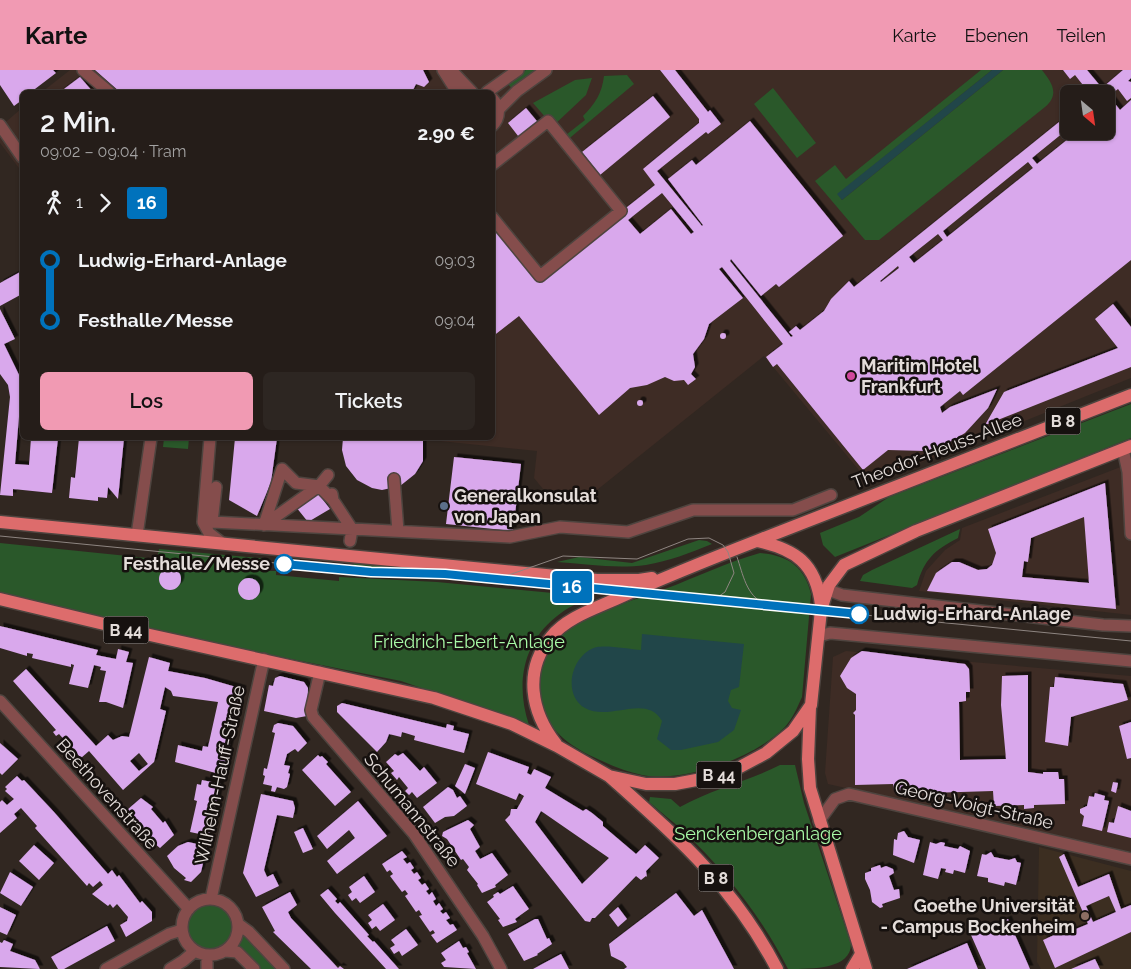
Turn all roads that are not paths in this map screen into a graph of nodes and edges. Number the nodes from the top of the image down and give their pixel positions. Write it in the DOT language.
graph roads {
  1 [pos="82,70"];
  2 [pos="443,70"];
  3 [pos="451,70"];
  4 [pos="518,70"];
  5 [pos="546,70"];
  6 [pos="107,90"];
  7 [pos="456,90"];
  8 [pos="470,90"];
  9 [pos="490,90"];
  10 [pos="495,103"];
  11 [pos="499,109"];
  12 [pos="495,121"];
  13 [pos="0,125"];
  14 [pos="20,153"];
  15 [pos="495,163"];
  16 [pos="495,221"];
  17 [pos="1131,394"];
  18 [pos="151,440"];
  19 [pos="210,440"];
  20 [pos="1127,448"];
  21 [pos="394,479"];
  22 [pos="319,486"];
  23 [pos="216,487"];
  24 [pos="831,495"];
  25 [pos="0,522"];
  26 [pos="264,525"];
  27 [pos="398,531"];
  28 [pos="1131,534"];
  29 [pos="137,535"];
  30 [pos="351,535"];
  31 [pos="757,541"];
  32 [pos="222,543"];
  33 [pos="669,575"];
  34 [pos="822,589"];
  35 [pos="0,599"];
  36 [pos="1131,626"];
  37 [pos="819,636"];
  38 [pos="264,659"];
  39 [pos="1131,661"];
  40 [pos="320,672"];
  41 [pos="0,701"];
  42 [pos="811,705"];
  43 [pos="558,746"];
  44 [pos="609,776"];
  45 [pos="819,821"];
  46 [pos="1131,860"];
  47 [pos="211,899"];
  48 [pos="189,909"];
  49 [pos="238,924"];
  50 [pos="182,930"];
  51 [pos="195,950"];
  52 [pos="225,951"];
  53 [pos="861,954"];
  54 [pos="207,955"];
  55 [pos="106,969"];
  56 [pos="170,969"];
  57 [pos="207,969"];
  58 [pos="254,969"];
  59 [pos="284,969"];
  60 [pos="502,969"];
  61 [pos="777,969"];
  62 [pos="852,969"];
  63 [pos="866,969"];
  1 -- 6 [label="street"];
  2 -- 7 [label="street"];
  3 -- 8 [label="street"];
  4 -- 9 [label="street"];
  5 -- 11 [label="street"];
  10 -- 11 [label="street"];
  11 -- 12 [label="street"];
  13 -- 14 [label="street"];
  15 -- 16 [label="street"];
  17 -- 31 [label="main road, Theodor-Heuss-Allee / B 8"];
  18 -- 29 [label="street"];
  19 -- 32 [label="street"];
  20 -- 28 [label="street"];
  20 -- 34 [label="main road"];
  21 -- 27 [label="street"];
  22 -- 26 [label="street"];
  22 -- 26 [label="street"];
  22 -- 30 [label="street"];
  23 -- 26 [label="street"];
  24 -- 27 [label="street"];
  25 -- 29 [label="main road"];
  26 -- 30 [label="street"];
  27 -- 30 [label="street"];
  29 -- 32 [label="main road"];
  31 -- 33 [label="main road, B 8"];
  31 -- 34 [label="main road"];
  32 -- 33 [label="main road"];
  33 -- 43 [label="main road, B 8"];
  34 -- 36 [label="street"];
  34 -- 37 [label="main road"];
  35 -- 38 [label="main road, B 44"];
  37 -- 39 [label="street"];
  37 -- 42 [label="main road"];
  38 -- 40 [label="main road, B 44"];
  38 -- 47 [label="street, Wilhelm-Hauff-Straße"];
  40 -- 43 [label="main road, B 44"];
  40 -- 60 [label="street, Schumannstraße"];
  41 -- 48 [label="street, Beethovenstraße"];
  42 -- 44 [label="main road, B 44"];
  42 -- 45 [label="main road"];
  43 -- 44 [label="main road, B 8"];
  44 -- 61 [label="main road, B 8"];
  45 -- 46 [label="street, Georg-Voigt-Straße"];
  45 -- 53 [label="main road"];
  47 -- 48 [label="street"];
  47 -- 49 [label="street"];
  48 -- 50 [label="street"];
  49 -- 52 [label="street"];
  49 -- 59 [label="street"];
  50 -- 51 [label="street"];
  50 -- 55 [label="street"];
  51 -- 54 [label="street"];
  51 -- 56 [label="street"];
  52 -- 54 [label="street"];
  52 -- 58 [label="street"];
  53 -- 62 [label="main road"];
  53 -- 63 [label="main road"];
  54 -- 57 [label="street"];
}
